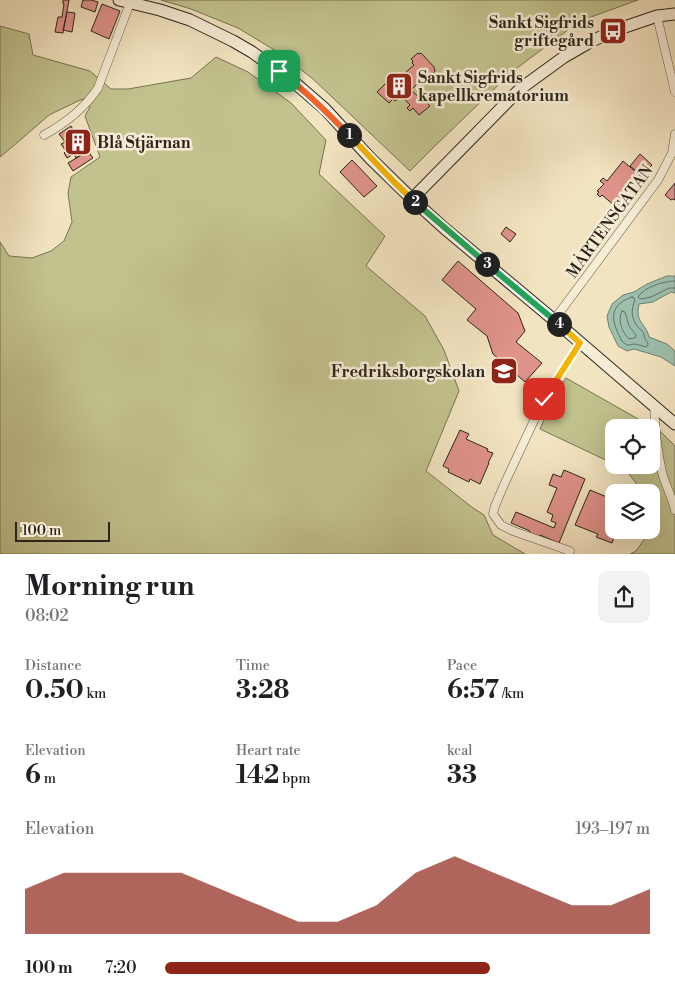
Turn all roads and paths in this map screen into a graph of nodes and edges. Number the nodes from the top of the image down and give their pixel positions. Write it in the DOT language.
graph roads {
  1 [pos="118,0"];
  2 [pos="130,3"];
  3 [pos="675,14"];
  4 [pos="657,16"];
  5 [pos="675,92"];
  6 [pos="675,134"];
  7 [pos="44,135"];
  8 [pos="412,199"];
  9 [pos="554,320"];
  10 [pos="580,343"];
  11 [pos="654,406"];
  12 [pos="675,424"];
  13 [pos="675,510"];
  14 [pos="570,552"];
  1 -- 2 [label="street"];
  2 -- 7 [label="street"];
  2 -- 8 [label="street"];
  3 -- 4 [label="street"];
  4 -- 5 [label="street"];
  4 -- 8 [label="street"];
  6 -- 9 [label="street, MÅRTENSGATAN"];
  8 -- 9 [label="street"];
  9 -- 10 [label="street"];
  10 -- 11 [label="street"];
  10 -- 14 [label="street"];
  11 -- 12 [label="street"];
  11 -- 13 [label="street"];
}
